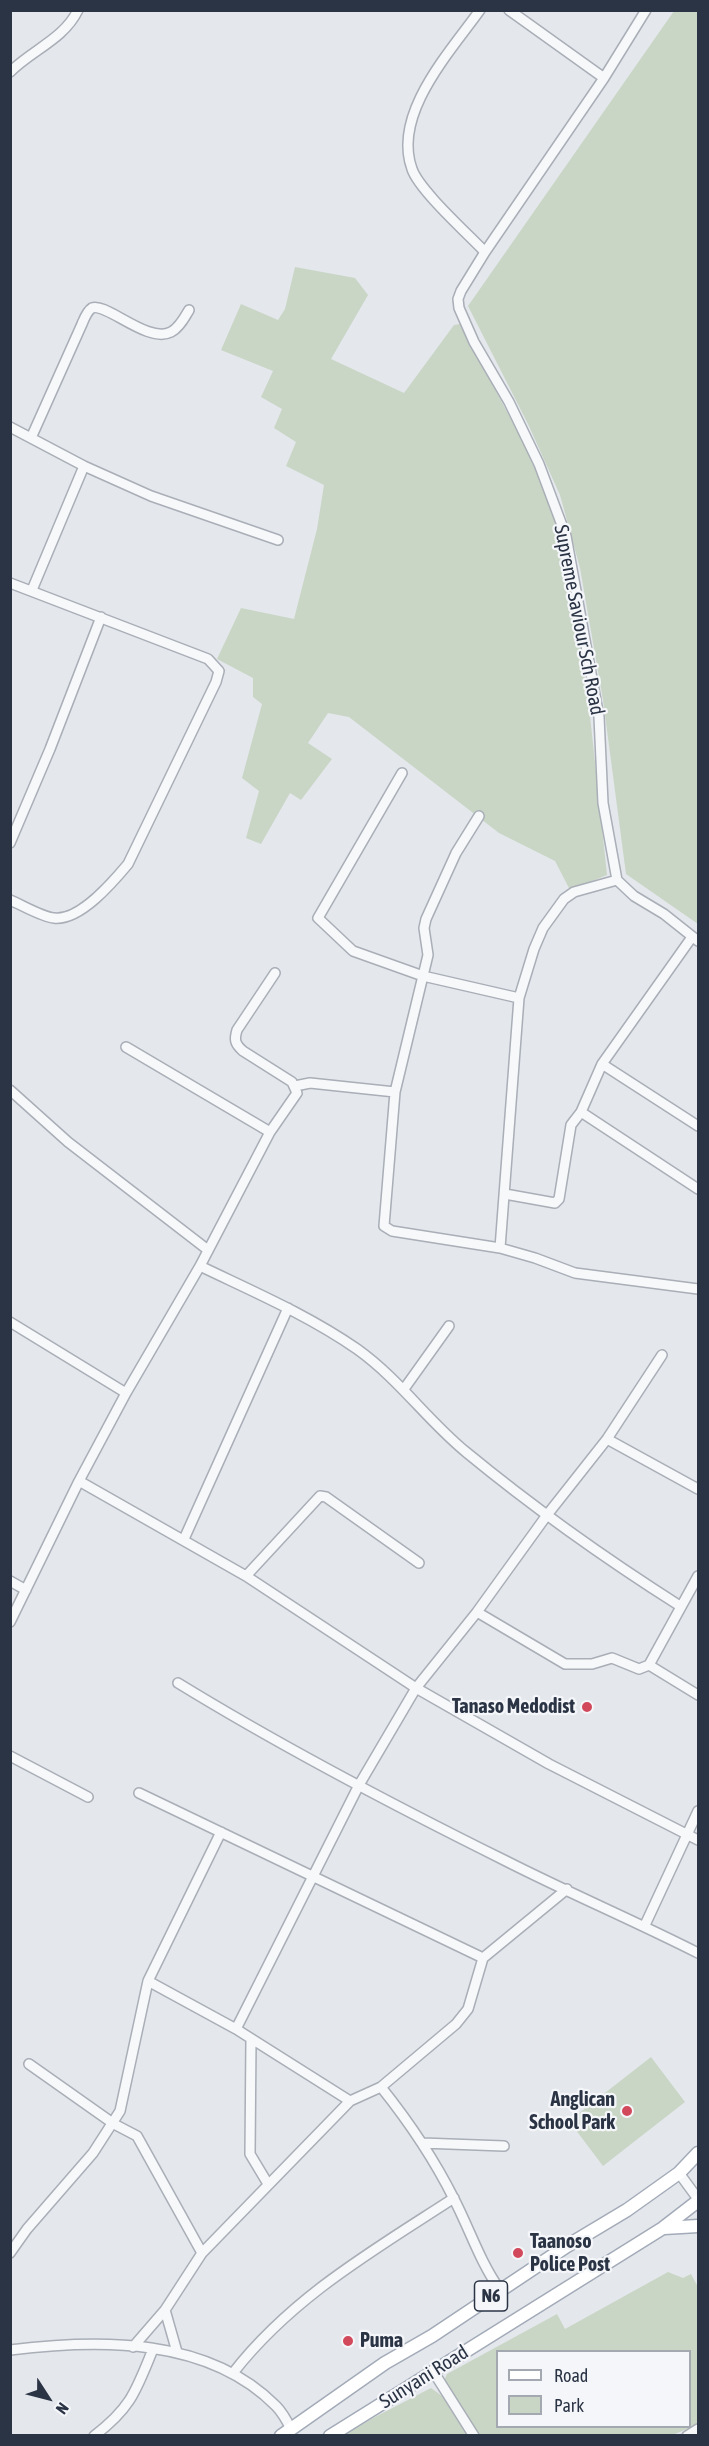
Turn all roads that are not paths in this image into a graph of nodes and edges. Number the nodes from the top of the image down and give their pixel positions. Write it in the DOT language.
graph roads {
  1 [pos="78,10"];
  2 [pos="480,10"];
  3 [pos="509,10"];
  4 [pos="646,10"];
  5 [pos="10,72"];
  6 [pos="604,78"];
  7 [pos="485,252"];
  8 [pos="189,310"];
  9 [pos="10,427"];
  10 [pos="31,438"];
  11 [pos="84,466"];
  12 [pos="278,540"];
  13 [pos="10,583"];
  14 [pos="32,590"];
  15 [pos="100,617"];
  16 [pos="402,773"];
  17 [pos="479,816"];
  18 [pos="10,843"];
  19 [pos="617,880"];
  20 [pos="10,900"];
  21 [pos="695,939"];
  22 [pos="275,973"];
  23 [pos="423,976"];
  24 [pos="519,998"];
  25 [pos="126,1047"];
  26 [pos="602,1064"];
  27 [pos="301,1084"];
  28 [pos="10,1090"];
  29 [pos="395,1092"];
  30 [pos="581,1112"];
  31 [pos="699,1126"];
  32 [pos="270,1132"];
  33 [pos="699,1189"];
  34 [pos="505,1194"];
  35 [pos="500,1248"];
  36 [pos="208,1250"];
  37 [pos="200,1266"];
  38 [pos="699,1289"];
  39 [pos="288,1308"];
  40 [pos="10,1322"];
  41 [pos="449,1326"];
  42 [pos="662,1355"];
  43 [pos="404,1389"];
  44 [pos="126,1393"];
  45 [pos="608,1439"];
  46 [pos="79,1481"];
  47 [pos="699,1489"];
  48 [pos="547,1515"];
  49 [pos="184,1539"];
  50 [pos="419,1563"];
  51 [pos="246,1576"];
  52 [pos="699,1576"];
  53 [pos="10,1581"];
  54 [pos="26,1590"];
  55 [pos="680,1606"];
  56 [pos="477,1612"];
  57 [pos="10,1622"];
  58 [pos="648,1665"];
  59 [pos="178,1683"];
  60 [pos="416,1688"];
  61 [pos="699,1695"];
  62 [pos="10,1756"];
  63 [pos="359,1785"];
  64 [pos="139,1793"];
  65 [pos="88,1797"];
  66 [pos="699,1811"];
  67 [pos="221,1832"];
  68 [pos="687,1835"];
  69 [pos="699,1840"];
  70 [pos="315,1876"];
  71 [pos="567,1889"];
  72 [pos="645,1926"];
  73 [pos="699,1953"];
  74 [pos="483,1958"];
  75 [pos="148,1981"];
  76 [pos="236,2029"];
  77 [pos="251,2039"];
  78 [pos="29,2064"];
  79 [pos="381,2087"];
  80 [pos="350,2101"];
  81 [pos="114,2124"];
  82 [pos="422,2143"];
  83 [pos="504,2146"];
  84 [pos="699,2153"];
  85 [pos="679,2174"];
  86 [pos="268,2184"];
  87 [pos="454,2198"];
  88 [pos="699,2200"];
  89 [pos="699,2226"];
  90 [pos="663,2228"];
  91 [pos="10,2253"];
  92 [pos="202,2253"];
  93 [pos="500,2290"];
  94 [pos="165,2310"];
  95 [pos="134,2347"];
  96 [pos="153,2349"];
  97 [pos="10,2350"];
  98 [pos="177,2352"];
  99 [pos="433,2372"];
  100 [pos="233,2373"];
  101 [pos="699,2429"];
  102 [pos="286,2432"];
  103 [pos="94,2436"];
  104 [pos="330,2436"];
  105 [pos="474,2436"];
  106 [pos="687,2436"];
  1 -- 5 [label="street"];
  2 -- 7 [label="street"];
  3 -- 6 [label="street"];
  4 -- 6 [label="street, Supreme Saviour Sch Road"];
  6 -- 7 [label="street, Supreme Saviour Sch Road"];
  7 -- 19 [label="street, Supreme Saviour Sch Road"];
  8 -- 10 [label="street"];
  9 -- 10 [label="street"];
  10 -- 11 [label="street"];
  11 -- 12 [label="street"];
  11 -- 14 [label="street"];
  13 -- 14 [label="street"];
  14 -- 15 [label="street"];
  15 -- 18 [label="street"];
  15 -- 20 [label="street"];
  16 -- 23 [label="street"];
  17 -- 23 [label="street"];
  19 -- 21 [label="street"];
  19 -- 24 [label="street"];
  21 -- 26 [label="street"];
  22 -- 27 [label="street"];
  23 -- 24 [label="street"];
  23 -- 29 [label="street"];
  24 -- 34 [label="street"];
  25 -- 32 [label="street"];
  26 -- 30 [label="street"];
  26 -- 31 [label="street"];
  27 -- 29 [label="street"];
  27 -- 32 [label="street"];
  28 -- 36 [label="street"];
  29 -- 35 [label="street"];
  30 -- 33 [label="street"];
  30 -- 34 [label="street"];
  32 -- 36 [label="street"];
  34 -- 35 [label="street"];
  35 -- 38 [label="street"];
  36 -- 37 [label="street"];
  37 -- 39 [label="street"];
  37 -- 44 [label="street"];
  39 -- 43 [label="street"];
  39 -- 49 [label="street"];
  40 -- 44 [label="street"];
  41 -- 43 [label="street"];
  42 -- 45 [label="street"];
  43 -- 48 [label="street"];
  44 -- 46 [label="street"];
  45 -- 47 [label="street"];
  45 -- 48 [label="street"];
  46 -- 49 [label="street"];
  46 -- 54 [label="street"];
  48 -- 55 [label="street"];
  48 -- 56 [label="street"];
  49 -- 51 [label="street"];
  50 -- 51 [label="street"];
  51 -- 60 [label="street"];
  52 -- 55 [label="street"];
  53 -- 54 [label="street"];
  54 -- 57 [label="street"];
  55 -- 58 [label="street"];
  56 -- 58 [label="street"];
  56 -- 60 [label="street"];
  58 -- 61 [label="street"];
  59 -- 63 [label="street"];
  60 -- 63 [label="street"];
  60 -- 68 [label="street"];
  62 -- 65 [label="street"];
  63 -- 70 [label="street"];
  63 -- 71 [label="street"];
  64 -- 67 [label="street"];
  66 -- 68 [label="street"];
  67 -- 70 [label="street"];
  67 -- 75 [label="street"];
  68 -- 69 [label="street"];
  68 -- 72 [label="street"];
  70 -- 74 [label="street"];
  70 -- 76 [label="street"];
  71 -- 72 [label="street"];
  71 -- 74 [label="street"];
  72 -- 73 [label="street"];
  74 -- 79 [label="street"];
  75 -- 76 [label="street"];
  75 -- 81 [label="street"];
  76 -- 77 [label="street"];
  77 -- 80 [label="street"];
  77 -- 86 [label="street"];
  78 -- 81 [label="street"];
  79 -- 80 [label="street"];
  79 -- 82 [label="street"];
  80 -- 86 [label="street"];
  81 -- 91 [label="street"];
  81 -- 92 [label="street"];
  82 -- 83 [label="street"];
  82 -- 87 [label="street"];
  84 -- 85 [label="main road, N6"];
  85 -- 88 [label="street"];
  85 -- 93 [label="main road, N6"];
  86 -- 92 [label="street"];
  87 -- 93 [label="street"];
  87 -- 100 [label="street"];
  88 -- 90 [label="main road, Sunyani Road / N6"];
  89 -- 90 [label="main road"];
  90 -- 99 [label="main road, Sunyani Road / N6"];
  92 -- 94 [label="street"];
  93 -- 102 [label="main road, N6"];
  94 -- 95 [label="street"];
  94 -- 98 [label="street"];
  95 -- 96 [label="street"];
  95 -- 97 [label="street"];
  96 -- 98 [label="street"];
  96 -- 103 [label="street"];
  98 -- 100 [label="street"];
  99 -- 104 [label="main road, Sunyani Road / N6"];
  99 -- 105 [label="street"];
  100 -- 102 [label="street"];
  101 -- 106 [label="street"];
}
